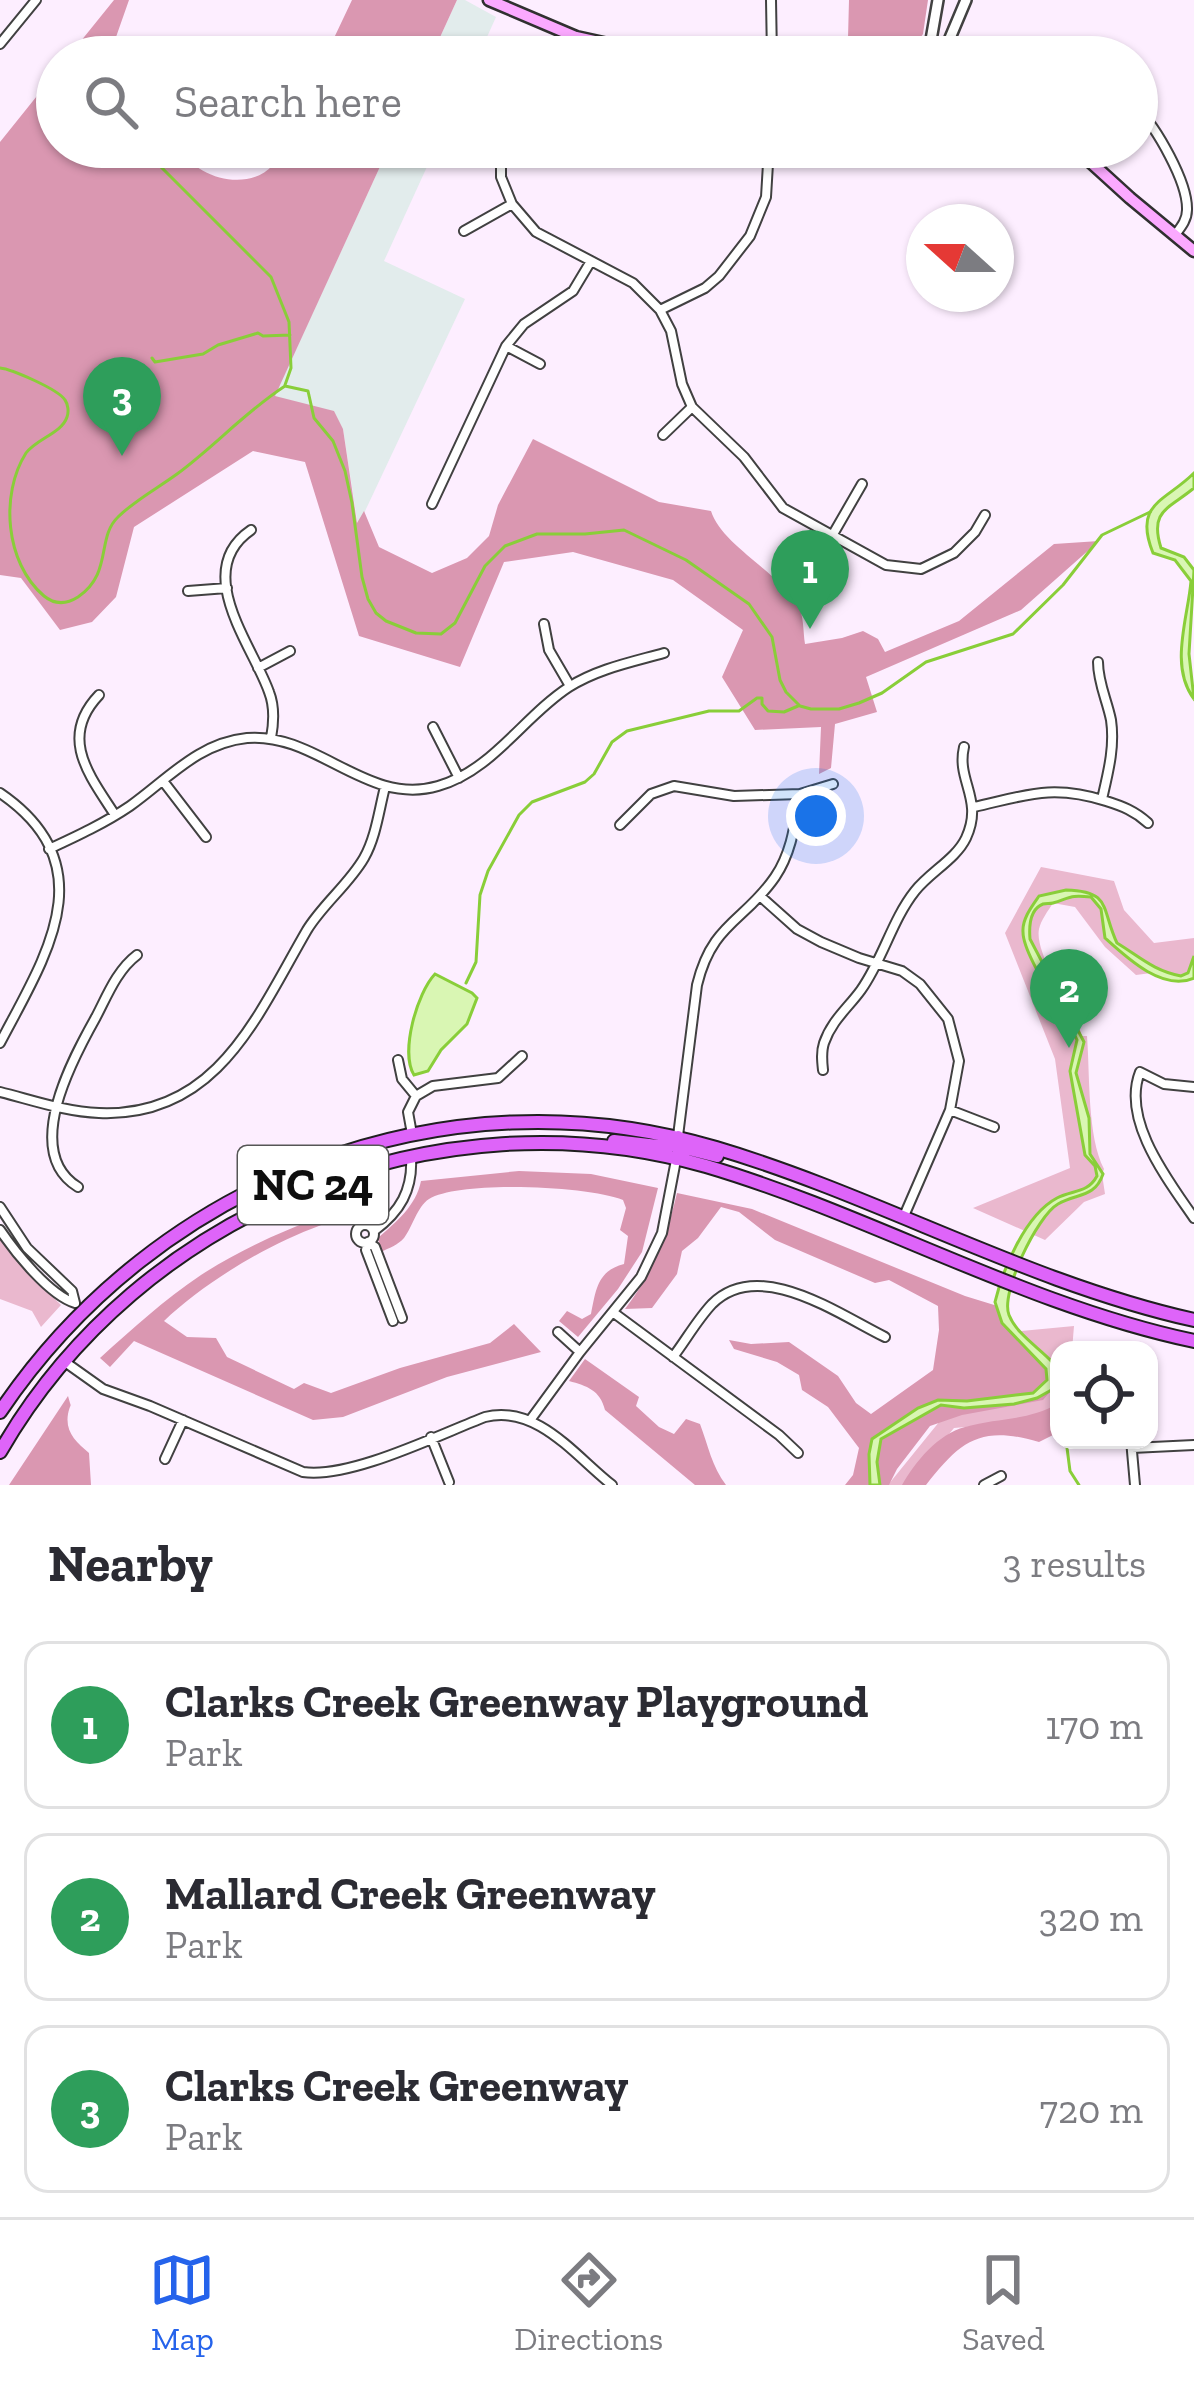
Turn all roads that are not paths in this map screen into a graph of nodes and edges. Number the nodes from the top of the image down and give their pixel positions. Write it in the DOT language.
graph roads {
  1 [pos="36,0"];
  2 [pos="489,0"];
  3 [pos="772,0"];
  4 [pos="938,0"];
  5 [pos="967,0"];
  6 [pos="574,36"];
  7 [pos="772,36"];
  8 [pos="932,36"];
  9 [pos="951,36"];
  10 [pos="0,44"];
  11 [pos="1158,136"];
  12 [pos="501,168"];
  13 [pos="768,168"];
  14 [pos="1098,168"];
  15 [pos="512,204"];
  16 [pos="464,231"];
  17 [pos="1174,236"];
  18 [pos="1194,251"];
  19 [pos="591,261"];
  20 [pos="660,310"];
  21 [pos="506,346"];
  22 [pos="540,364"];
  23 [pos="692,407"];
  24 [pos="664,435"];
  25 [pos="862,484"];
  26 [pos="431,504"];
  27 [pos="985,515"];
  28 [pos="251,530"];
  29 [pos="832,536"];
  30 [pos="227,588"];
  31 [pos="188,591"];
  32 [pos="544,624"];
  33 [pos="290,651"];
  34 [pos="664,653"];
  35 [pos="1098,662"];
  36 [pos="258,668"];
  37 [pos="570,686"];
  38 [pos="99,695"];
  39 [pos="433,727"];
  40 [pos="271,739"];
  41 [pos="964,748"];
  42 [pos="459,778"];
  43 [pos="162,780"];
  44 [pos="832,784"];
  45 [pos="385,787"];
  46 [pos="0,793"];
  47 [pos="800,794"];
  48 [pos="1102,800"];
  49 [pos="974,807"];
  50 [pos="116,815"];
  51 [pos="1148,823"];
  52 [pos="620,825"];
  53 [pos="206,836"];
  54 [pos="49,849"];
  55 [pos="760,896"];
  56 [pos="137,956"];
  57 [pos="878,962"];
  58 [pos="4,1026"];
  59 [pos="0,1042"];
  60 [pos="518,1058"];
  61 [pos="397,1063"];
  62 [pos="823,1070"];
  63 [pos="1194,1087"];
  64 [pos="0,1092"];
  65 [pos="416,1096"];
  66 [pos="56,1105"];
  67 [pos="950,1110"];
  68 [pos="994,1127"];
  69 [pos="412,1134"];
  70 [pos="678,1137"];
  71 [pos="565,1144"];
  72 [pos="411,1156"];
  73 [pos="676,1159"];
  74 [pos="760,1162"];
  75 [pos="77,1187"];
  76 [pos="0,1207"];
  77 [pos="903,1218"];
  78 [pos="1194,1218"];
  79 [pos="0,1230"];
  80 [pos="374,1231"];
  81 [pos="368,1242"];
  82 [pos="78,1307"];
  83 [pos="614,1313"];
  84 [pos="397,1319"];
  85 [pos="1194,1320"];
  86 [pos="558,1332"];
  87 [pos="885,1337"];
  88 [pos="1194,1341"];
  89 [pos="580,1352"];
  90 [pos="673,1358"];
  91 [pos="64,1361"];
  92 [pos="34,1364"];
  93 [pos="0,1412"];
  94 [pos="183,1420"];
  95 [pos="531,1420"];
  96 [pos="0,1425"];
  97 [pos="431,1437"];
  98 [pos="1158,1444"];
  99 [pos="1194,1445"];
  100 [pos="1132,1449"];
  101 [pos="0,1452"];
  102 [pos="798,1453"];
  103 [pos="165,1459"];
  104 [pos="1000,1476"];
  105 [pos="449,1482"];
  106 [pos="612,1485"];
  107 [pos="984,1485"];
  108 [pos="1135,1485"];
  1 -- 10 [label="street"];
  2 -- 6 [label="main road"];
  3 -- 7 [label="street"];
  4 -- 8 [label="street"];
  5 -- 9 [label="street"];
  11 -- 17 [label="street"];
  12 -- 15 [label="street"];
  13 -- 20 [label="street"];
  14 -- 17 [label="main road"];
  15 -- 16 [label="street"];
  15 -- 19 [label="street"];
  17 -- 18 [label="main road"];
  19 -- 20 [label="street"];
  19 -- 21 [label="street"];
  20 -- 23 [label="street"];
  21 -- 22 [label="street"];
  21 -- 26 [label="street"];
  23 -- 24 [label="street"];
  23 -- 29 [label="street"];
  25 -- 29 [label="street"];
  27 -- 29 [label="street"];
  28 -- 30 [label="street"];
  30 -- 31 [label="street"];
  30 -- 36 [label="street"];
  32 -- 37 [label="street"];
  33 -- 36 [label="street"];
  34 -- 37 [label="street"];
  35 -- 48 [label="street"];
  36 -- 40 [label="street"];
  37 -- 42 [label="street"];
  38 -- 50 [label="street"];
  39 -- 42 [label="street"];
  40 -- 43 [label="street"];
  40 -- 45 [label="street"];
  41 -- 49 [label="street"];
  42 -- 45 [label="street"];
  43 -- 50 [label="street"];
  43 -- 53 [label="street"];
  44 -- 47 [label="street"];
  45 -- 66 [label="street"];
  46 -- 54 [label="street"];
  47 -- 52 [label="street"];
  47 -- 55 [label="street"];
  48 -- 49 [label="street"];
  48 -- 51 [label="street"];
  49 -- 57 [label="street"];
  50 -- 54 [label="street"];
  54 -- 58 [label="street"];
  55 -- 57 [label="street"];
  55 -- 70 [label="street"];
  56 -- 66 [label="street"];
  57 -- 62 [label="street"];
  57 -- 67 [label="street"];
  58 -- 59 [label="street"];
  60 -- 65 [label="street"];
  61 -- 65 [label="street"];
  63 -- 78 [label="street"];
  64 -- 66 [label="street"];
  65 -- 69 [label="street"];
  66 -- 75 [label="street"];
  67 -- 68 [label="street"];
  67 -- 77 [label="street"];
  69 -- 70 [label="main road, NC 24"];
  69 -- 82 [label="main road, NC 24"];
  70 -- 71 [label="main road"];
  70 -- 74 [label="main road, NC 24"];
  71 -- 72 [label="main road, NC 24"];
  71 -- 73 [label="main road, NC 24"];
  72 -- 80 [label="street"];
  72 -- 91 [label="main road, NC 24"];
  73 -- 74 [label="main road"];
  73 -- 83 [label="street"];
  73 -- 88 [label="main road, NC 24"];
  74 -- 77 [label="main road, NC 24"];
  76 -- 82 [label="street"];
  77 -- 85 [label="main road, NC 24"];
  79 -- 82 [label="street"];
  80 -- 81 [label="street"];
  80 -- 81 [label="street"];
  81 -- 84 [label="street"];
  82 -- 92 [label="main road, NC 24"];
  83 -- 89 [label="street"];
  83 -- 90 [label="street"];
  86 -- 89 [label="street"];
  87 -- 90 [label="street"];
  89 -- 95 [label="street"];
  90 -- 102 [label="street"];
  91 -- 94 [label="street"];
  91 -- 101 [label="main road, NC 24"];
  92 -- 93 [label="main road, NC 24"];
  92 -- 96 [label="main road"];
  94 -- 97 [label="street"];
  94 -- 103 [label="street"];
  95 -- 97 [label="street"];
  95 -- 106 [label="street"];
  97 -- 105 [label="street"];
  98 -- 99 [label="street"];
  100 -- 108 [label="street"];
  104 -- 107 [label="street"];
}
